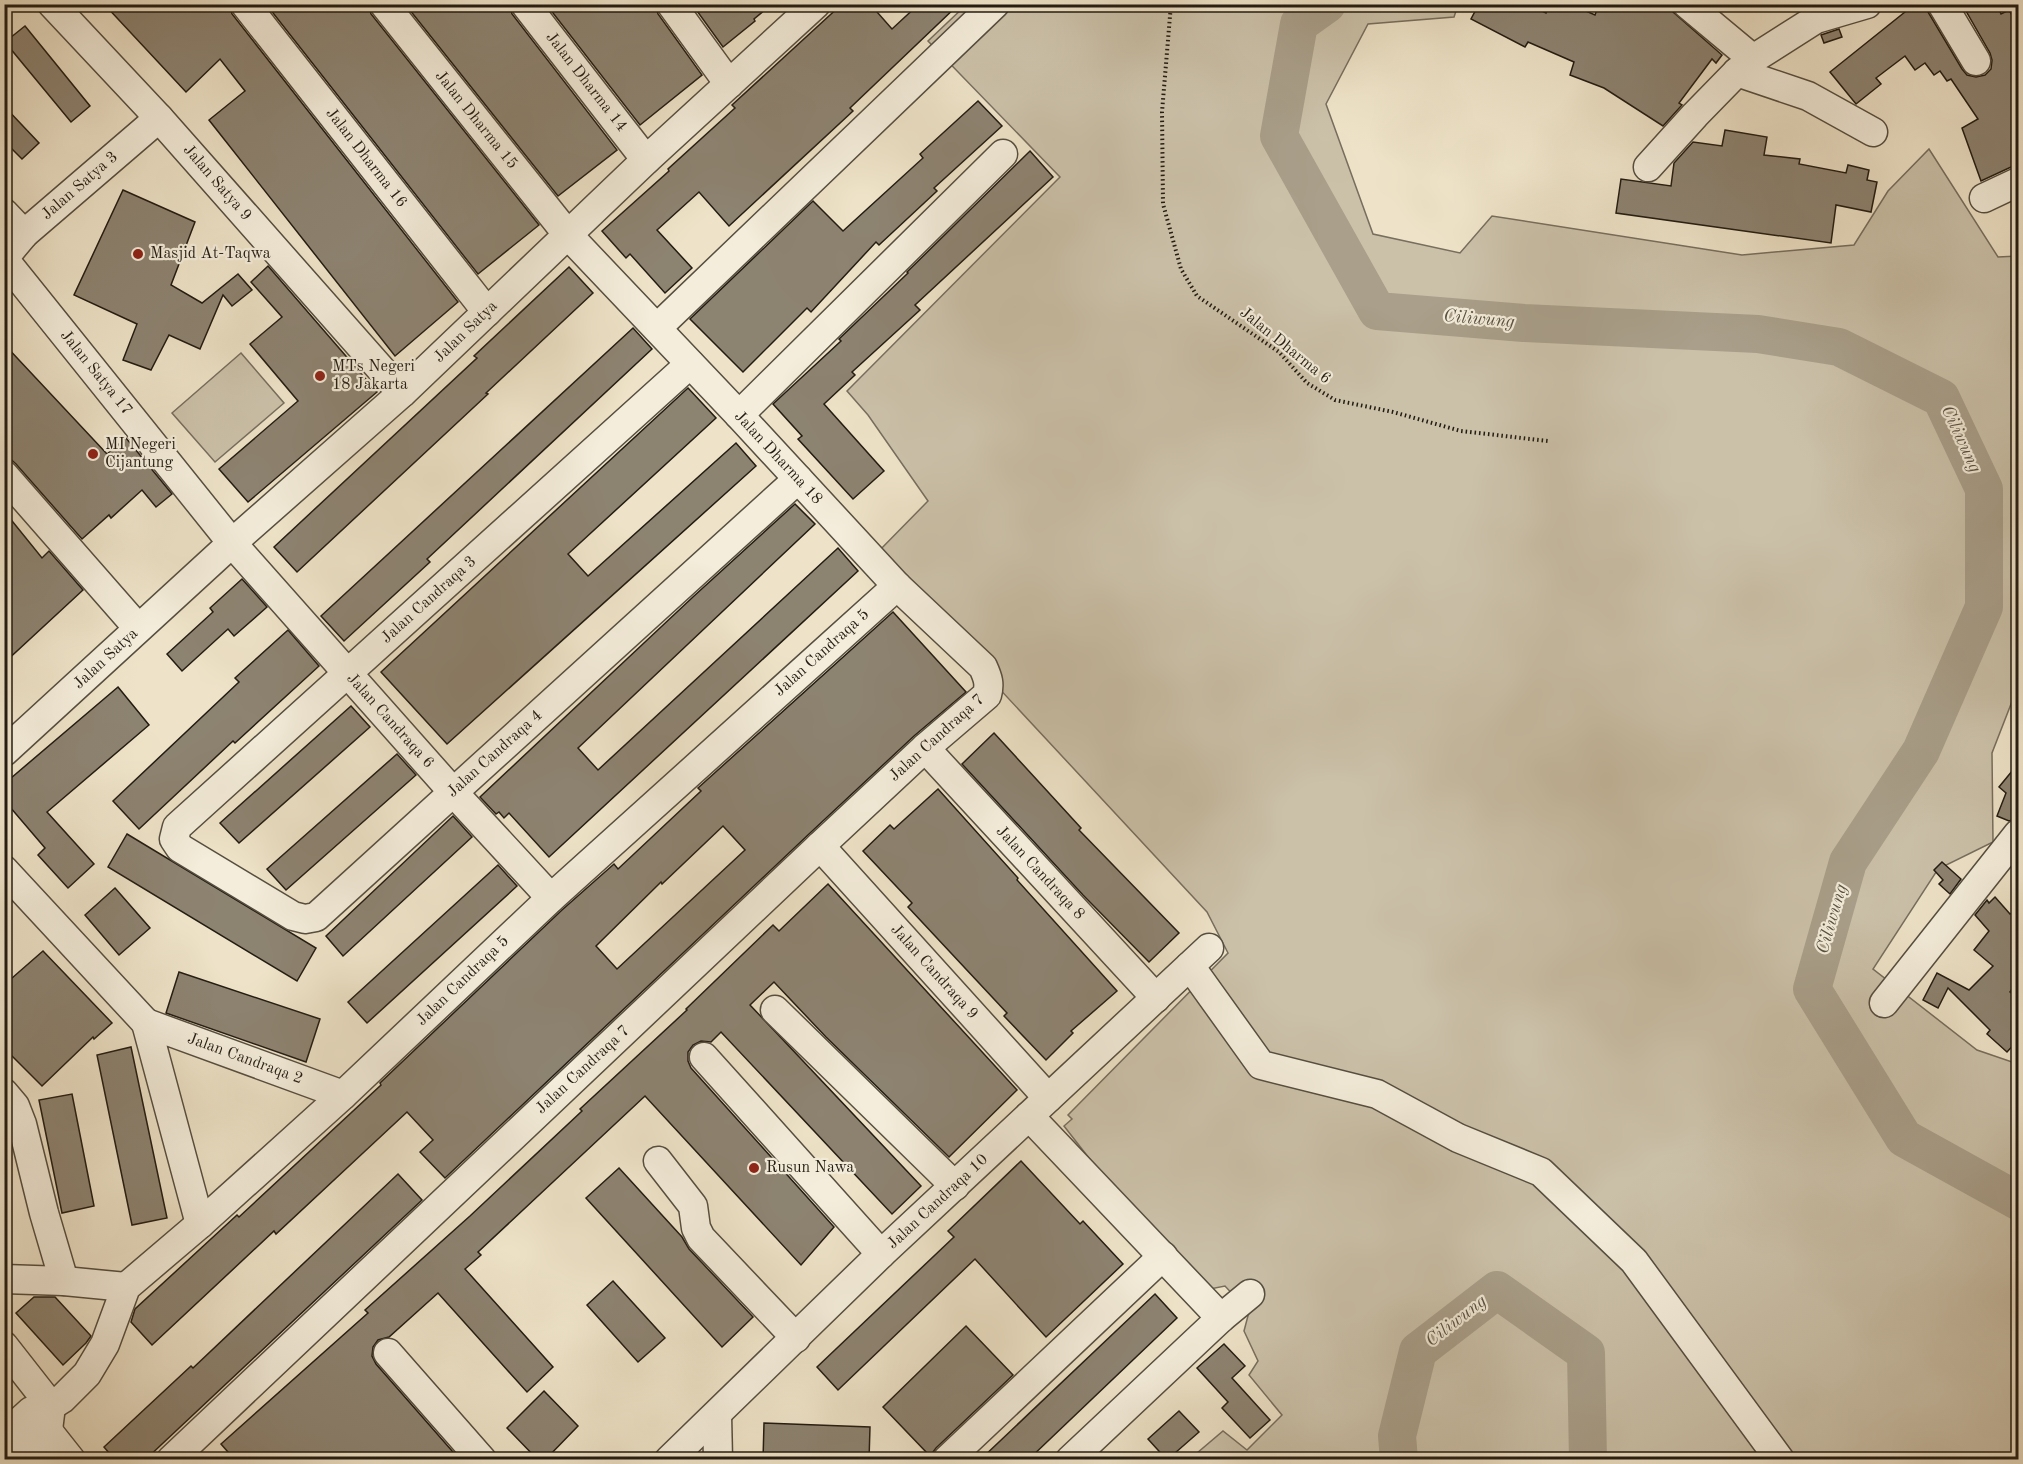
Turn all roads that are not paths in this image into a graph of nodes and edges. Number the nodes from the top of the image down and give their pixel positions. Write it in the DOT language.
graph roads {
  1 [pos="52,4"];
  2 [pos="245,4"];
  3 [pos="384,4"];
  4 [pos="525,4"];
  5 [pos="671,4"];
  6 [pos="995,4"];
  7 [pos="1687,4"];
  8 [pos="1867,4"];
  9 [pos="1942,4"];
  10 [pos="815,5"];
  11 [pos="1809,12"];
  12 [pos="1976,61"];
  13 [pos="1745,65"];
  14 [pos="729,84"];
  15 [pos="159,118"];
  16 [pos="1873,132"];
  17 [pos="1003,154"];
  18 [pos="646,160"];
  19 [pos="1648,167"];
  20 [pos="2019,182"];
  21 [pos="1984,198"];
  22 [pos="4,213"];
  23 [pos="24,234"];
  24 [pos="568,235"];
  25 [pos="4,258"];
  26 [pos="487,312"];
  27 [pos="657,328"];
  28 [pos="690,364"];
  29 [pos="402,393"];
  30 [pos="739,415"];
  31 [pos="4,475"];
  32 [pos="798,479"];
  33 [pos="232,543"];
  34 [pos="897,586"];
  35 [pos="138,628"];
  36 [pos="347,674"];
  37 [pos="989,680"];
  38 [pos="925,748"];
  39 [pos="4,752"];
  40 [pos="453,792"];
  41 [pos="2019,834"];
  42 [pos="174,839"];
  43 [pos="820,846"];
  44 [pos="4,870"];
  45 [pos="550,898"];
  46 [pos="1156,998"];
  47 [pos="1884,1003"];
  48 [pos="775,1010"];
  49 [pos="146,1023"];
  50 [pos="705,1057"];
  51 [pos="4,1093"];
  52 [pos="343,1095"];
  53 [pos="1039,1107"];
  54 [pos="657,1161"];
  55 [pos="955,1186"];
  56 [pos="200,1224"];
  57 [pos="881,1254"];
  58 [pos="1163,1256"];
  59 [pos="4,1279"];
  60 [pos="64,1281"];
  61 [pos="126,1287"];
  62 [pos="1250,1294"];
  63 [pos="1221,1317"];
  64 [pos="796,1338"];
  65 [pos="4,1346"];
  66 [pos="388,1353"];
  67 [pos="48,1412"];
  68 [pos="717,1415"];
  69 [pos="4,1436"];
  70 [pos="178,1457"];
  71 [pos="19,1460"];
  72 [pos="70,1460"];
  73 [pos="482,1460"];
  74 [pos="669,1460"];
  75 [pos="718,1460"];
  76 [pos="947,1460"];
  77 [pos="1070,1460"];
  78 [pos="1780,1460"];
  1 -- 15 [label="street, Jalan Satya 9"];
  2 -- 26 [label="street, Jalan Dharma 16"];
  3 -- 24 [label="street, Jalan Dharma 15"];
  4 -- 18 [label="street, Jalan Dharma 14"];
  5 -- 14 [label="street"];
  6 -- 27 [label="street"];
  7 -- 13 [label="street"];
  8 -- 11 [label="street"];
  9 -- 12 [label="street"];
  10 -- 14 [label="street, Jalan Satya"];
  11 -- 13 [label="street"];
  13 -- 16 [label="street"];
  13 -- 19 [label="street"];
  14 -- 18 [label="street, Jalan Satya"];
  15 -- 23 [label="street, Jalan Satya 3"];
  15 -- 29 [label="street, Jalan Satya 9"];
  17 -- 30 [label="street"];
  18 -- 24 [label="street, Jalan Satya"];
  20 -- 21 [label="street"];
  22 -- 23 [label="street"];
  23 -- 25 [label="street, Jalan Satya 3"];
  24 -- 26 [label="street, Jalan Satya"];
  24 -- 27 [label="street, Jalan Dharma 18"];
  25 -- 33 [label="street, Jalan Satya 17"];
  26 -- 29 [label="street, Jalan Satya"];
  27 -- 28 [label="street, Jalan Dharma 18"];
  28 -- 30 [label="street, Jalan Dharma 18"];
  28 -- 36 [label="street, Jalan Candraqa 3"];
  29 -- 33 [label="street, Jalan Satya"];
  30 -- 32 [label="street, Jalan Dharma 18"];
  31 -- 35 [label="street"];
  32 -- 34 [label="street, Jalan Dharma 18"];
  32 -- 40 [label="street, Jalan Candraqa 4"];
  33 -- 35 [label="street, Jalan Satya"];
  33 -- 36 [label="street, Jalan Candraqa 6"];
  34 -- 37 [label="street, Jalan Dharma 18"];
  34 -- 45 [label="street, Jalan Candraqa 5"];
  35 -- 39 [label="street, Jalan Satya"];
  36 -- 40 [label="street, Jalan Candraqa 6"];
  36 -- 42 [label="street, Jalan Candraqa 3"];
  37 -- 38 [label="street, Jalan Candraqa 7"];
  38 -- 43 [label="street, Jalan Candraqa 7"];
  38 -- 46 [label="street, Jalan Candraqa 8"];
  40 -- 42 [label="street, Jalan Candraqa 4"];
  40 -- 45 [label="street, Jalan Candraqa 6"];
  41 -- 47 [label="street"];
  43 -- 53 [label="street, Jalan Candraqa 9"];
  43 -- 70 [label="street, Jalan Candraqa 7"];
  44 -- 49 [label="street, Jalan Candraqa 2"];
  45 -- 52 [label="street, Jalan Candraqa 5"];
  46 -- 53 [label="street, Jalan Candraqa 10"];
  46 -- 78 [label="street, Jalan Candraqa 10"];
  48 -- 55 [label="street"];
  49 -- 52 [label="street, Jalan Candraqa 2"];
  49 -- 56 [label="street, Jalan Candraqa 2"];
  50 -- 57 [label="street"];
  51 -- 60 [label="street"];
  52 -- 56 [label="street, Jalan Candraqa 5"];
  53 -- 55 [label="street, Jalan Candraqa 10"];
  53 -- 58 [label="street, Jalan Candraqa 9"];
  54 -- 64 [label="street"];
  55 -- 57 [label="street, Jalan Candraqa 10"];
  56 -- 61 [label="street, Jalan Candraqa 5"];
  57 -- 64 [label="street, Jalan Candraqa 10"];
  58 -- 63 [label="street, Jalan Candraqa 9"];
  58 -- 76 [label="street"];
  59 -- 60 [label="street"];
  60 -- 61 [label="street"];
  61 -- 67 [label="street, Jalan Candraqa 5"];
  62 -- 63 [label="street"];
  63 -- 77 [label="street"];
  64 -- 68 [label="street, Jalan Candraqa 10"];
  65 -- 67 [label="street"];
  66 -- 73 [label="street"];
  67 -- 69 [label="street"];
  67 -- 71 [label="street"];
  67 -- 72 [label="street"];
  68 -- 74 [label="street, Jalan Candraqa 10"];
  68 -- 75 [label="street"];
}
